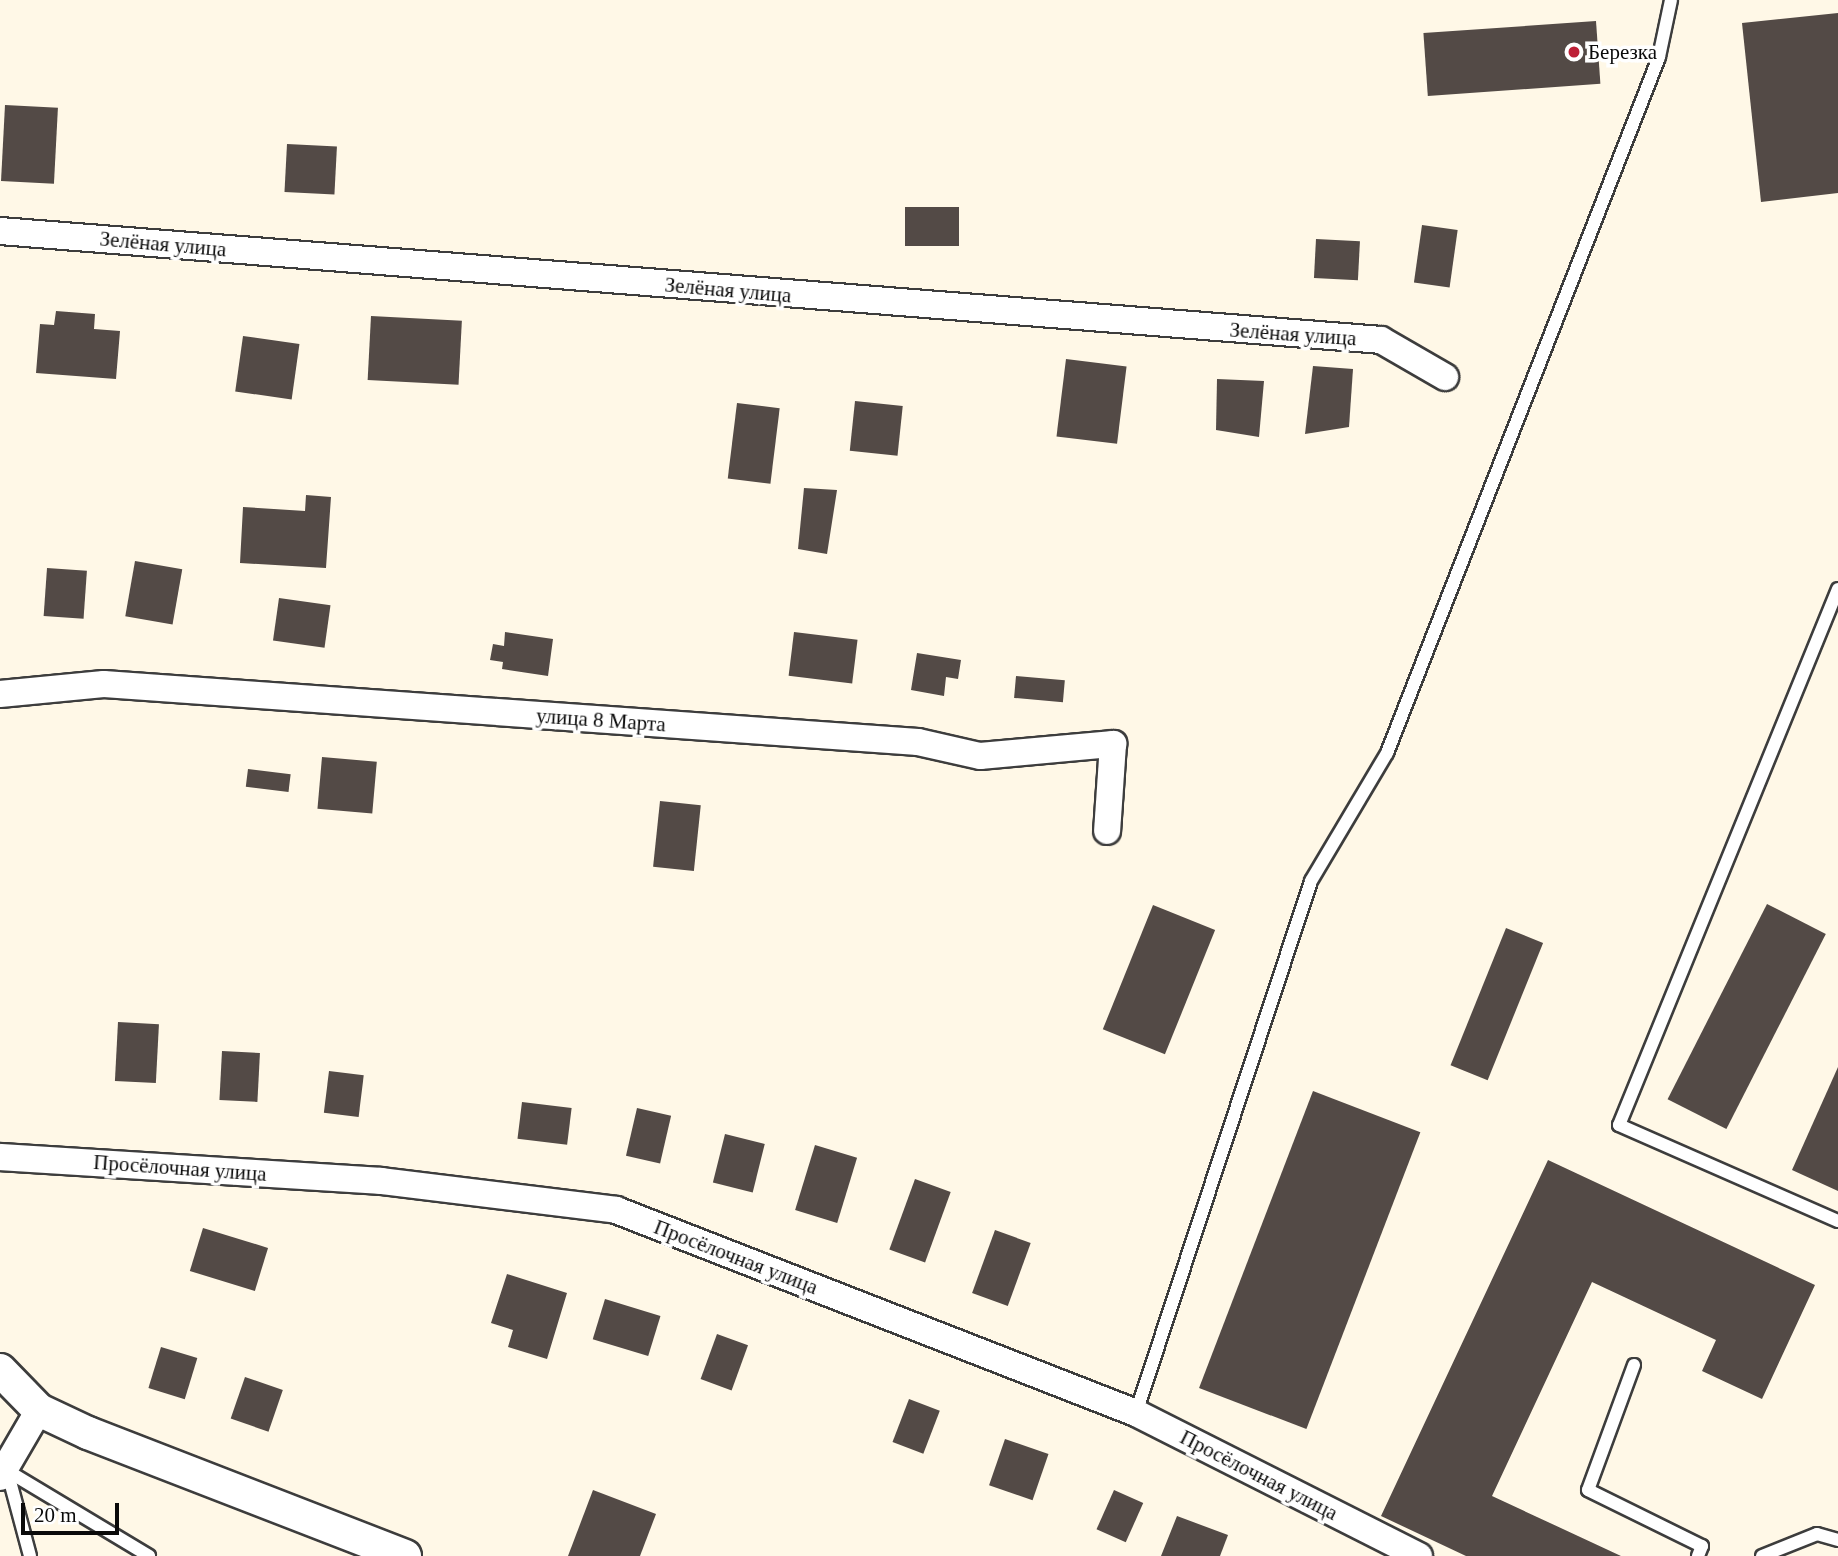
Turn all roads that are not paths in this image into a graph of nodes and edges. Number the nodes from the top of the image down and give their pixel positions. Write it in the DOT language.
graph roads {
  1 [pos="1671,0"];
  2 [pos="0,231"];
  3 [pos="1445,377"];
  4 [pos="1838,589"];
  5 [pos="0,694"];
  6 [pos="1107,831"];
  7 [pos="0,1157"];
  8 [pos="1838,1221"];
  9 [pos="1634,1365"];
  10 [pos="0,1370"];
  11 [pos="39,1410"];
  12 [pos="1136,1413"];
  13 [pos="3,1474"];
  14 [pos="1838,1540"];
  15 [pos="30,1556"];
  16 [pos="149,1556"];
  17 [pos="405,1556"];
  18 [pos="1419,1556"];
  19 [pos="1698,1556"];
  20 [pos="1762,1556"];
  1 -- 12 [label="lane"];
  2 -- 3 [label="street, Зелёная улица"];
  4 -- 8 [label="lane"];
  5 -- 6 [label="street, улица 8 Марта"];
  7 -- 12 [label="street, Просёлочная улица"];
  9 -- 19 [label="lane"];
  10 -- 11 [label="street"];
  11 -- 13 [label="street"];
  11 -- 17 [label="street"];
  12 -- 18 [label="street, Просёлочная улица"];
  13 -- 15 [label="lane"];
  13 -- 16 [label="lane"];
  14 -- 20 [label="lane"];
}
